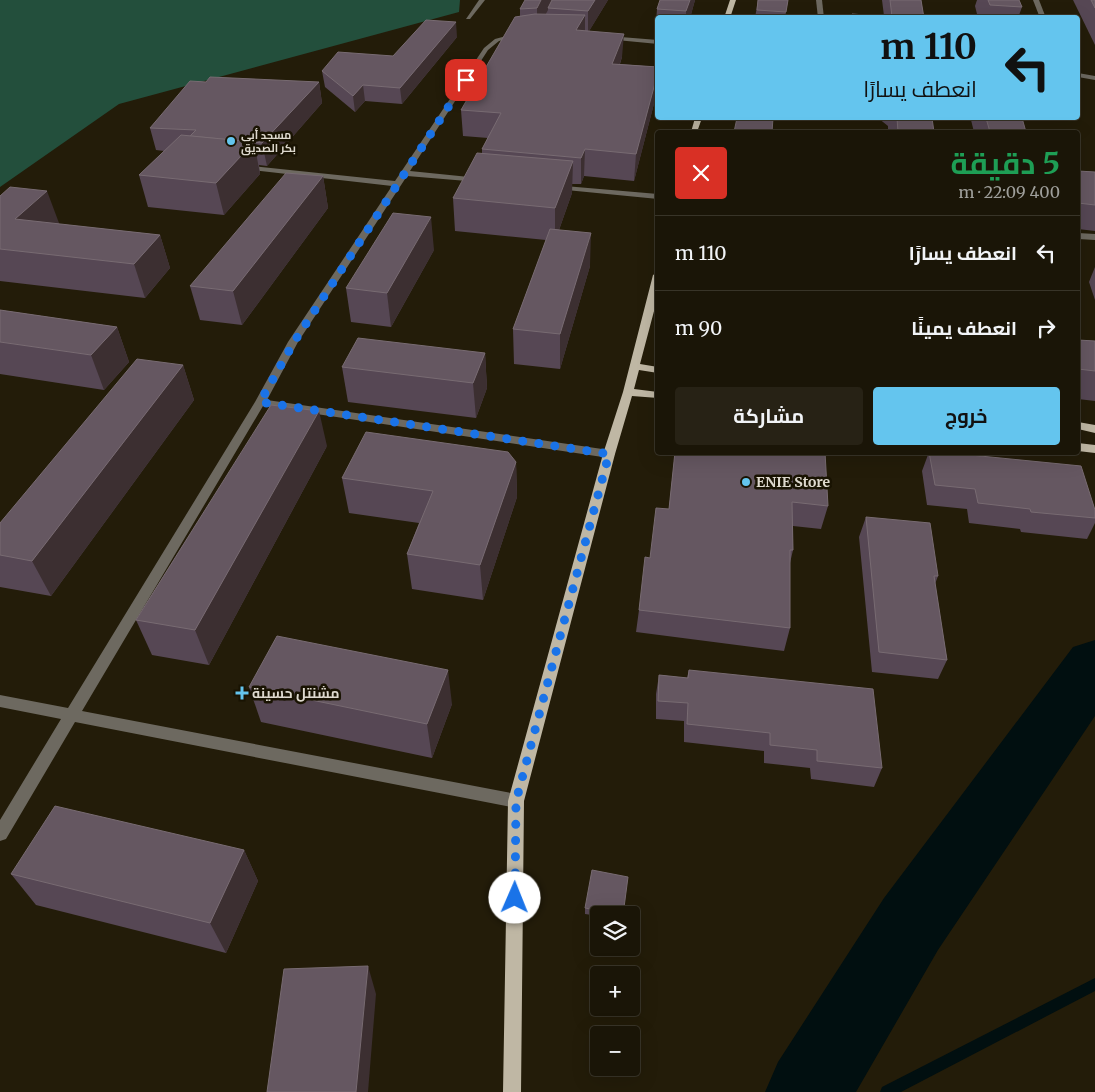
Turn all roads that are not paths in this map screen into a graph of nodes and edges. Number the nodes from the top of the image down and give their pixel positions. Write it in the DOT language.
graph roads {
  1 [pos="482,0"];
  2 [pos="733,0"];
  3 [pos="819,0"];
  4 [pos="1036,0"];
  5 [pos="728,15"];
  6 [pos="821,15"];
  7 [pos="1042,15"];
  8 [pos="468,18"];
  9 [pos="523,35"];
  10 [pos="599,38"];
  11 [pos="655,42"];
  12 [pos="1080,76"];
  13 [pos="1095,78"];
  14 [pos="238,167"];
  15 [pos="405,173"];
  16 [pos="492,181"];
  17 [pos="398,184"];
  18 [pos="551,187"];
  19 [pos="655,197"];
  20 [pos="1080,236"];
  21 [pos="1095,237"];
  22 [pos="655,286"];
  23 [pos="634,366"];
  24 [pos="655,370"];
  25 [pos="628,392"];
  26 [pos="655,396"];
  27 [pos="260,402"];
  28 [pos="1080,426"];
  29 [pos="1094,429"];
  30 [pos="1080,447"];
  31 [pos="1095,449"];
  32 [pos="609,454"];
  33 [pos="0,702"];
  34 [pos="73,714"];
  35 [pos="516,801"];
  36 [pos="0,834"];
  37 [pos="512,1092"];
  1 -- 8 [label="street"];
  2 -- 5 [label="main road"];
  3 -- 6 [label="street"];
  4 -- 7 [label="street"];
  9 -- 15 [label="street"];
  10 -- 11 [label="street"];
  12 -- 13 [label="street"];
  14 -- 17 [label="street"];
  15 -- 16 [label="street"];
  15 -- 17 [label="street"];
  17 -- 27 [label="street"];
  18 -- 19 [label="street"];
  20 -- 21 [label="street"];
  22 -- 23 [label="main road"];
  23 -- 24 [label="main road"];
  23 -- 25 [label="main road"];
  25 -- 26 [label="main road"];
  25 -- 32 [label="main road"];
  27 -- 32 [label="street"];
  27 -- 34 [label="street"];
  28 -- 29 [label="main road"];
  30 -- 31 [label="main road"];
  32 -- 35 [label="main road"];
  33 -- 34 [label="street"];
  34 -- 35 [label="street"];
  34 -- 36 [label="street"];
  35 -- 37 [label="main road"];
}
